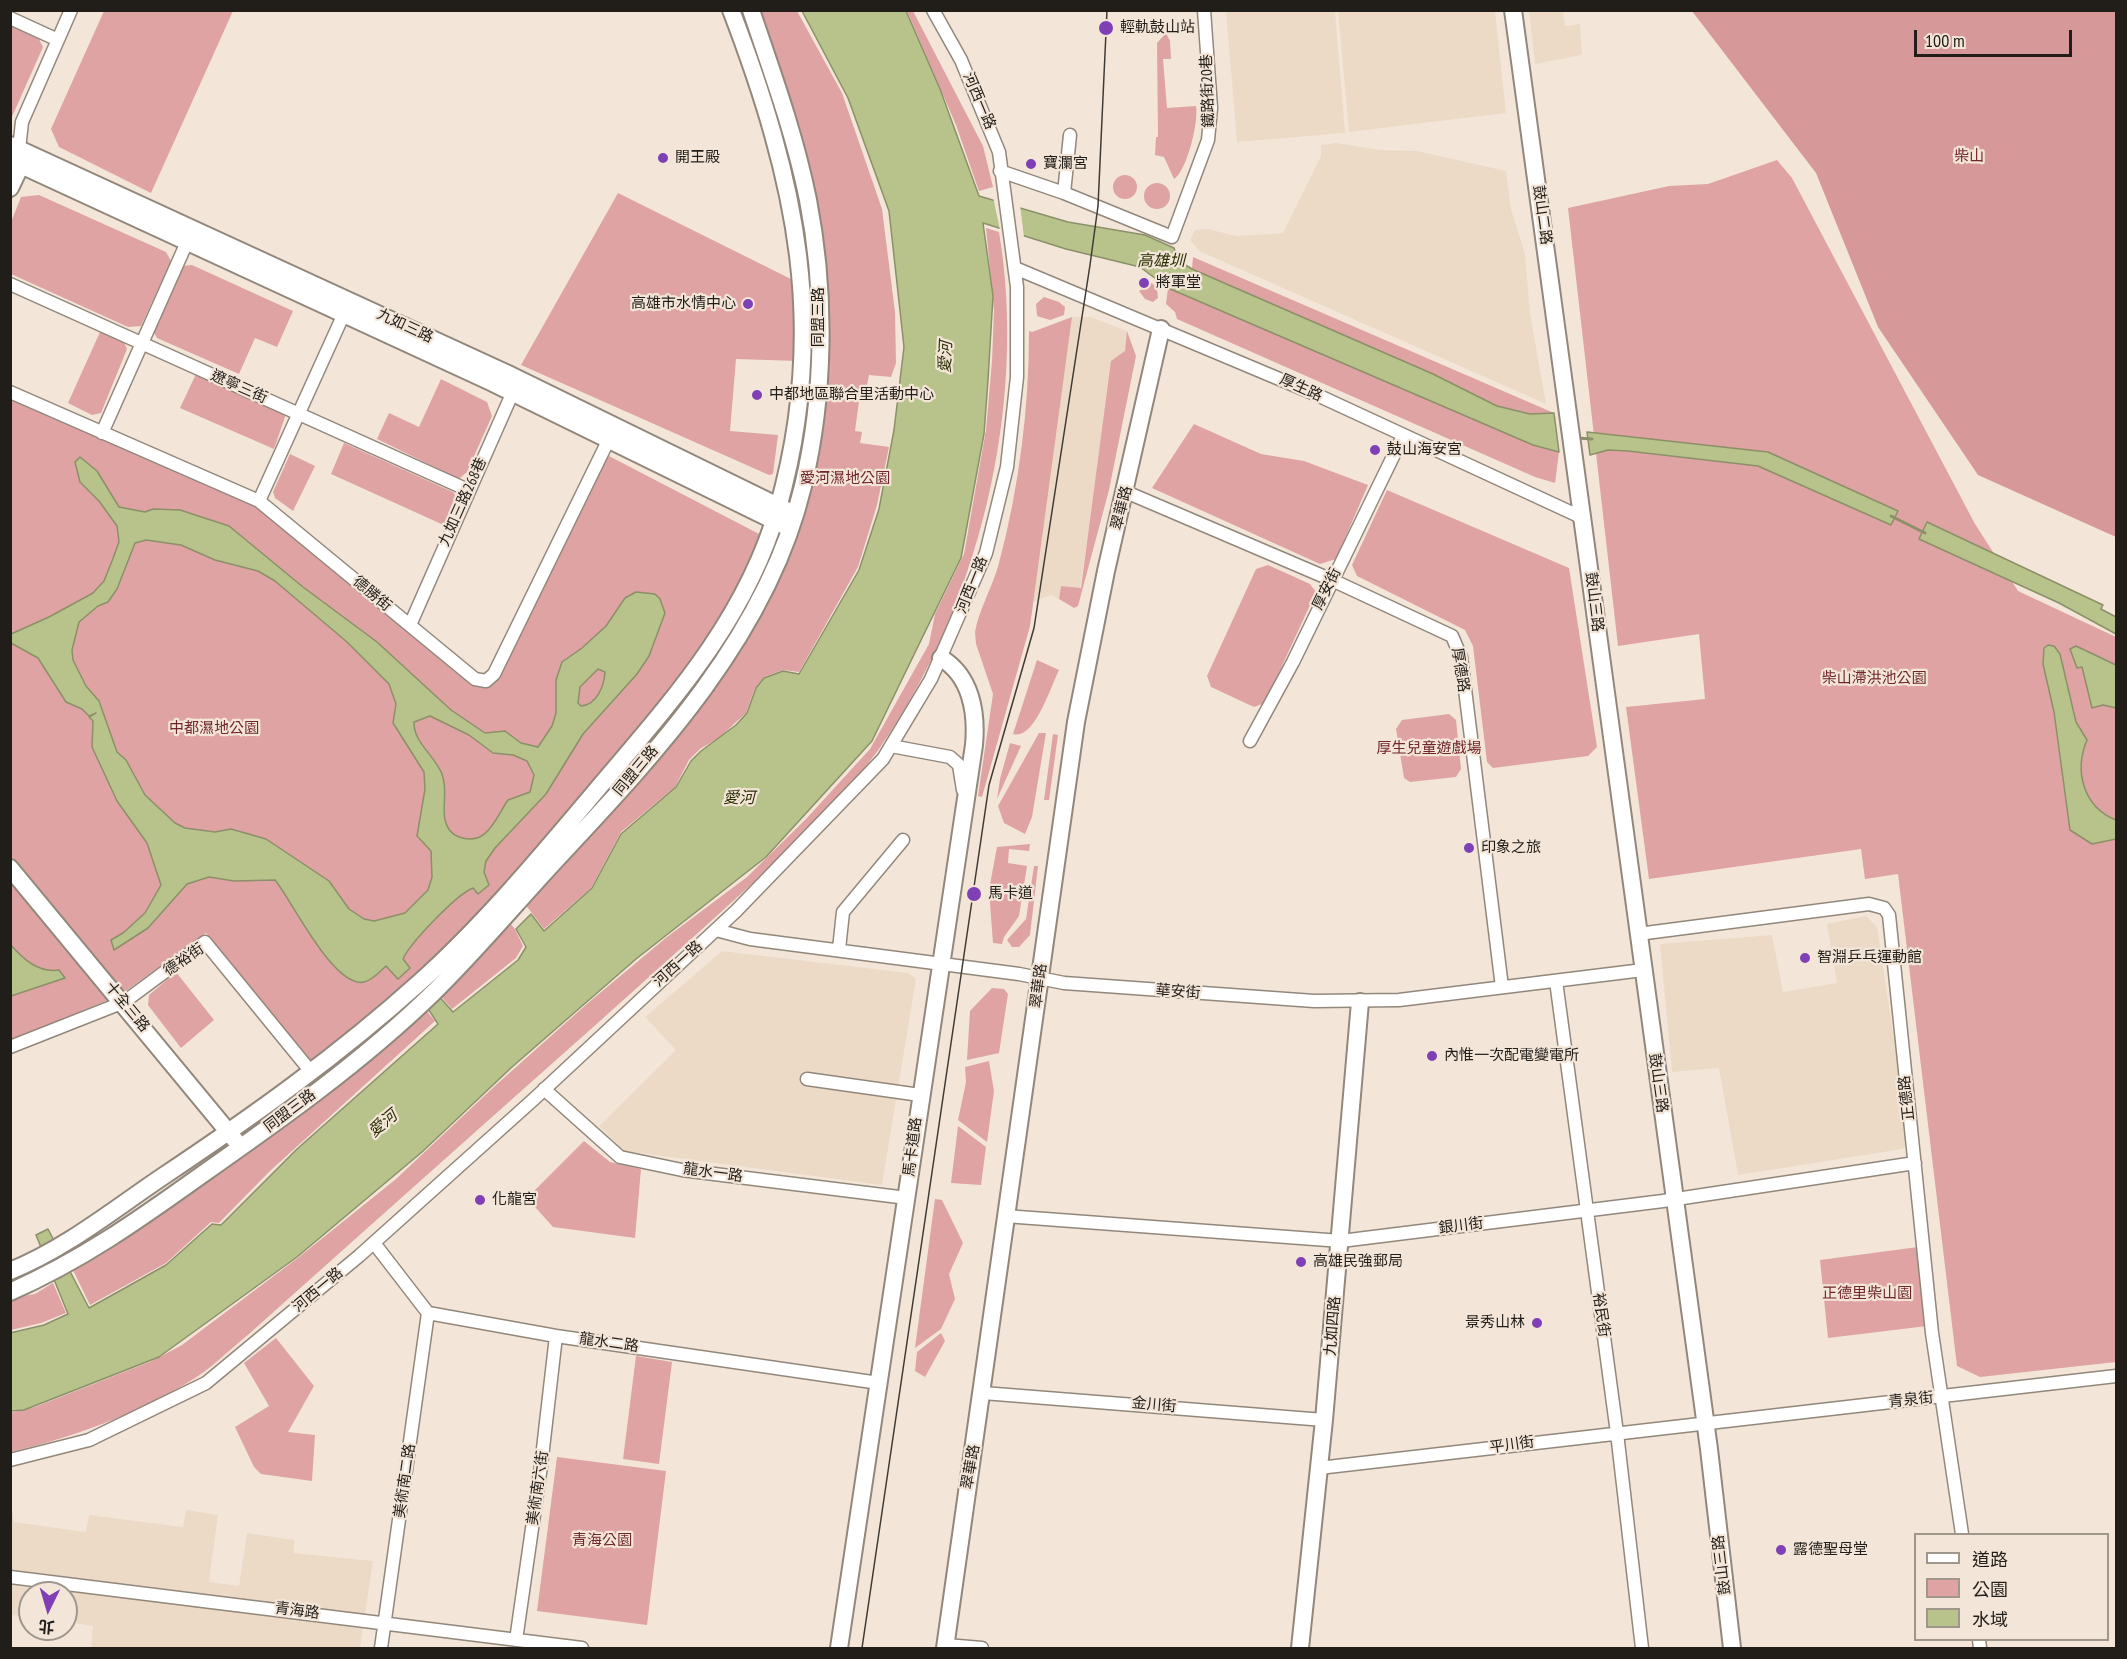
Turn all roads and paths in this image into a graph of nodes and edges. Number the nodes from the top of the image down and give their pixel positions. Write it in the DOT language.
graph roads {
  1 [pos="71,10"];
  2 [pos="731,10"];
  3 [pos="750,10"];
  4 [pos="933,10"];
  5 [pos="1204,10"];
  6 [pos="1514,10"];
  7 [pos="10,18"];
  8 [pos="58,40"];
  9 [pos="1070,135"];
  10 [pos="14,155"];
  11 [pos="1000,171"];
  12 [pos="10,188"];
  13 [pos="1064,193"];
  14 [pos="187,242"];
  15 [pos="1015,268"];
  16 [pos="810,279"];
  17 [pos="10,284"];
  18 [pos="347,307"];
  19 [pos="1161,329"];
  20 [pos="142,342"];
  21 [pos="516,386"];
  22 [pos="10,392"];
  23 [pos="797,401"];
  24 [pos="815,403"];
  25 [pos="300,414"];
  26 [pos="102,433"];
  27 [pos="1403,436"];
  28 [pos="609,439"];
  29 [pos="468,490"];
  30 [pos="1126,492"];
  31 [pos="259,501"];
  32 [pos="776,514"];
  33 [pos="1583,518"];
  34 [pos="793,522"];
  35 [pos="1332,580"];
  36 [pos="410,625"];
  37 [pos="941,658"];
  38 [pos="1250,741"];
  39 [pos="891,746"];
  40 [pos="964,813"];
  41 [pos="903,840"];
  42 [pos="10,868"];
  43 [pos="716,930"];
  44 [pos="1638,934"];
  45 [pos="839,949"];
  46 [pos="940,963"];
  47 [pos="1642,970"];
  48 [pos="1040,978"];
  49 [pos="1556,981"];
  50 [pos="1502,987"];
  51 [pos="124,1002"];
  52 [pos="1360,1002"];
  53 [pos="10,1047"];
  54 [pos="312,1073"];
  55 [pos="807,1079"];
  56 [pos="544,1089"];
  57 [pos="920,1095"];
  58 [pos="229,1132"];
  59 [pos="241,1148"];
  60 [pos="1915,1163"];
  61 [pos="907,1198"];
  62 [pos="1674,1199"];
  63 [pos="1588,1210"];
  64 [pos="1005,1216"];
  65 [pos="1341,1241"];
  66 [pos="374,1243"];
  67 [pos="10,1271"];
  68 [pos="10,1292"];
  69 [pos="428,1313"];
  70 [pos="556,1336"];
  71 [pos="2116,1376"];
  72 [pos="879,1383"];
  73 [pos="983,1393"];
  74 [pos="1941,1396"];
  75 [pos="1324,1420"];
  76 [pos="1705,1422"];
  77 [pos="1617,1433"];
  78 [pos="10,1460"];
  79 [pos="1319,1468"];
  80 [pos="1962,1533"];
  81 [pos="10,1577"];
  82 [pos="385,1622"];
  83 [pos="516,1640"];
  84 [pos="946,1647"];
  85 [pos="381,1648"];
  86 [pos="582,1648"];
  87 [pos="839,1648"];
  88 [pos="982,1648"];
  89 [pos="1300,1648"];
  90 [pos="1642,1648"];
  91 [pos="1732,1648"];
  1 -- 8 [label="street"];
  2 -- 16 [label="street, 同盟三路"];
  3 -- 16 [label="street, 同盟三路"];
  4 -- 11 [label="street, 河西一路"];
  5 -- 13 [label="street, 鐵路街20巷"];
  6 -- 33 [label="street, 鼓山二路"];
  7 -- 8 [label="street"];
  8 -- 10 [label="street"];
  9 -- 13 [label="street"];
  10 -- 12 [label="street"];
  10 -- 14 [label="street, 九如三路"];
  10 -- 18 [label="street, 九如三路"];
  11 -- 13 [label="street"];
  11 -- 15 [label="street, 河西一路"];
  14 -- 18 [label="street, 九如三路"];
  14 -- 20 [label="street"];
  15 -- 19 [label="street, 厚生路"];
  15 -- 37 [label="street, 河西一路"];
  16 -- 23 [label="street, 同盟三路"];
  16 -- 24 [label="street, 同盟三路"];
  17 -- 20 [label="street, 遼寧三街"];
  18 -- 21 [label="street, 九如三路"];
  18 -- 25 [label="street"];
  19 -- 27 [label="street, 厚生路"];
  19 -- 30 [label="street, 翠華路"];
  20 -- 25 [label="street, 遼寧三街"];
  20 -- 26 [label="street"];
  21 -- 28 [label="street, 九如三路"];
  21 -- 29 [label="street, 九如三路268巷"];
  21 -- 32 [label="street, 九如三路"];
  22 -- 26 [label="street, 德勝街"];
  23 -- 24 [label="street"];
  23 -- 32 [label="street, 同盟三路"];
  24 -- 34 [label="street, 同盟三路"];
  25 -- 29 [label="street, 遼寧三街"];
  25 -- 31 [label="street"];
  26 -- 31 [label="street, 德勝街"];
  27 -- 33 [label="street, 厚生路"];
  27 -- 35 [label="street, 厚安街"];
  28 -- 32 [label="street, 九如三路"];
  28 -- 36 [label="street, 德勝街"];
  29 -- 36 [label="street, 九如三路268巷"];
  30 -- 35 [label="street, 厚德路"];
  30 -- 48 [label="street, 翠華路"];
  31 -- 36 [label="street, 德勝街"];
  32 -- 34 [label="street, 九如三路"];
  32 -- 54 [label="street, 同盟三路"];
  33 -- 44 [label="street, 鼓山三路"];
  34 -- 59 [label="street, 同盟三路"];
  35 -- 38 [label="street, 厚安街"];
  35 -- 50 [label="street, 厚德路"];
  37 -- 39 [label="street, 河西一路"];
  37 -- 40 [label="street, 馬卡道路"];
  39 -- 40 [label="street"];
  39 -- 43 [label="street, 河西一路"];
  40 -- 46 [label="street, 馬卡道路"];
  41 -- 45 [label="street"];
  42 -- 51 [label="street, 十全三路"];
  43 -- 45 [label="street, 華安街"];
  43 -- 56 [label="street, 河西一路"];
  44 -- 47 [label="street, 鼓山三路"];
  44 -- 60 [label="street, 正德路"];
  45 -- 46 [label="street, 華安街"];
  46 -- 48 [label="street, 華安街"];
  46 -- 57 [label="street, 馬卡道路"];
  47 -- 49 [label="street, 華安街"];
  47 -- 62 [label="street, 鼓山三路"];
  48 -- 52 [label="street, 華安街"];
  48 -- 64 [label="street, 翠華路"];
  49 -- 50 [label="street, 華安街"];
  49 -- 63 [label="street, 裕民街"];
  50 -- 52 [label="street, 華安街"];
  51 -- 53 [label="street, 德裕街"];
  51 -- 54 [label="street, 德裕街"];
  51 -- 58 [label="street, 十全三路"];
  52 -- 65 [label="street, 九如四路"];
  54 -- 58 [label="street, 同盟三路"];
  55 -- 57 [label="street"];
  56 -- 61 [label="street, 龍水一路"];
  56 -- 66 [label="street, 河西一路"];
  57 -- 61 [label="street, 馬卡道路"];
  58 -- 59 [label="street, 十全三路"];
  58 -- 67 [label="street, 同盟三路"];
  59 -- 68 [label="street, 同盟三路"];
  60 -- 62 [label="street, 銀川街"];
  60 -- 74 [label="street, 正德路"];
  61 -- 72 [label="street, 馬卡道路"];
  62 -- 63 [label="street, 銀川街"];
  62 -- 76 [label="street, 鼓山三路"];
  63 -- 65 [label="street, 銀川街"];
  63 -- 77 [label="street, 裕民街"];
  64 -- 65 [label="street, 銀川街"];
  64 -- 73 [label="street, 翠華路"];
  65 -- 75 [label="street, 九如四路"];
  66 -- 69 [label="street"];
  66 -- 78 [label="street, 河西一路"];
  69 -- 70 [label="street, 龍水二路"];
  69 -- 82 [label="street, 美術南二路"];
  70 -- 72 [label="street, 龍水二路"];
  70 -- 83 [label="street, 美術南六街"];
  71 -- 74 [label="street, 青泉街"];
  72 -- 87 [label="street, 馬卡道路"];
  73 -- 75 [label="street, 金川街"];
  73 -- 84 [label="street, 翠華路"];
  74 -- 76 [label="street, 青泉街"];
  74 -- 80 [label="street, 正德路"];
  75 -- 79 [label="street, 九如四路"];
  76 -- 77 [label="street, 平川街"];
  76 -- 91 [label="street, 鼓山三路"];
  77 -- 79 [label="street, 平川街"];
  77 -- 90 [label="street, 裕民街"];
  79 -- 89 [label="street, 九如四路"];
  81 -- 82 [label="street, 青海路"];
  82 -- 83 [label="street, 青海路"];
  82 -- 85 [label="street, 美術南二路"];
  83 -- 86 [label="street, 青海路"];
  84 -- 88 [label="street"];
}
